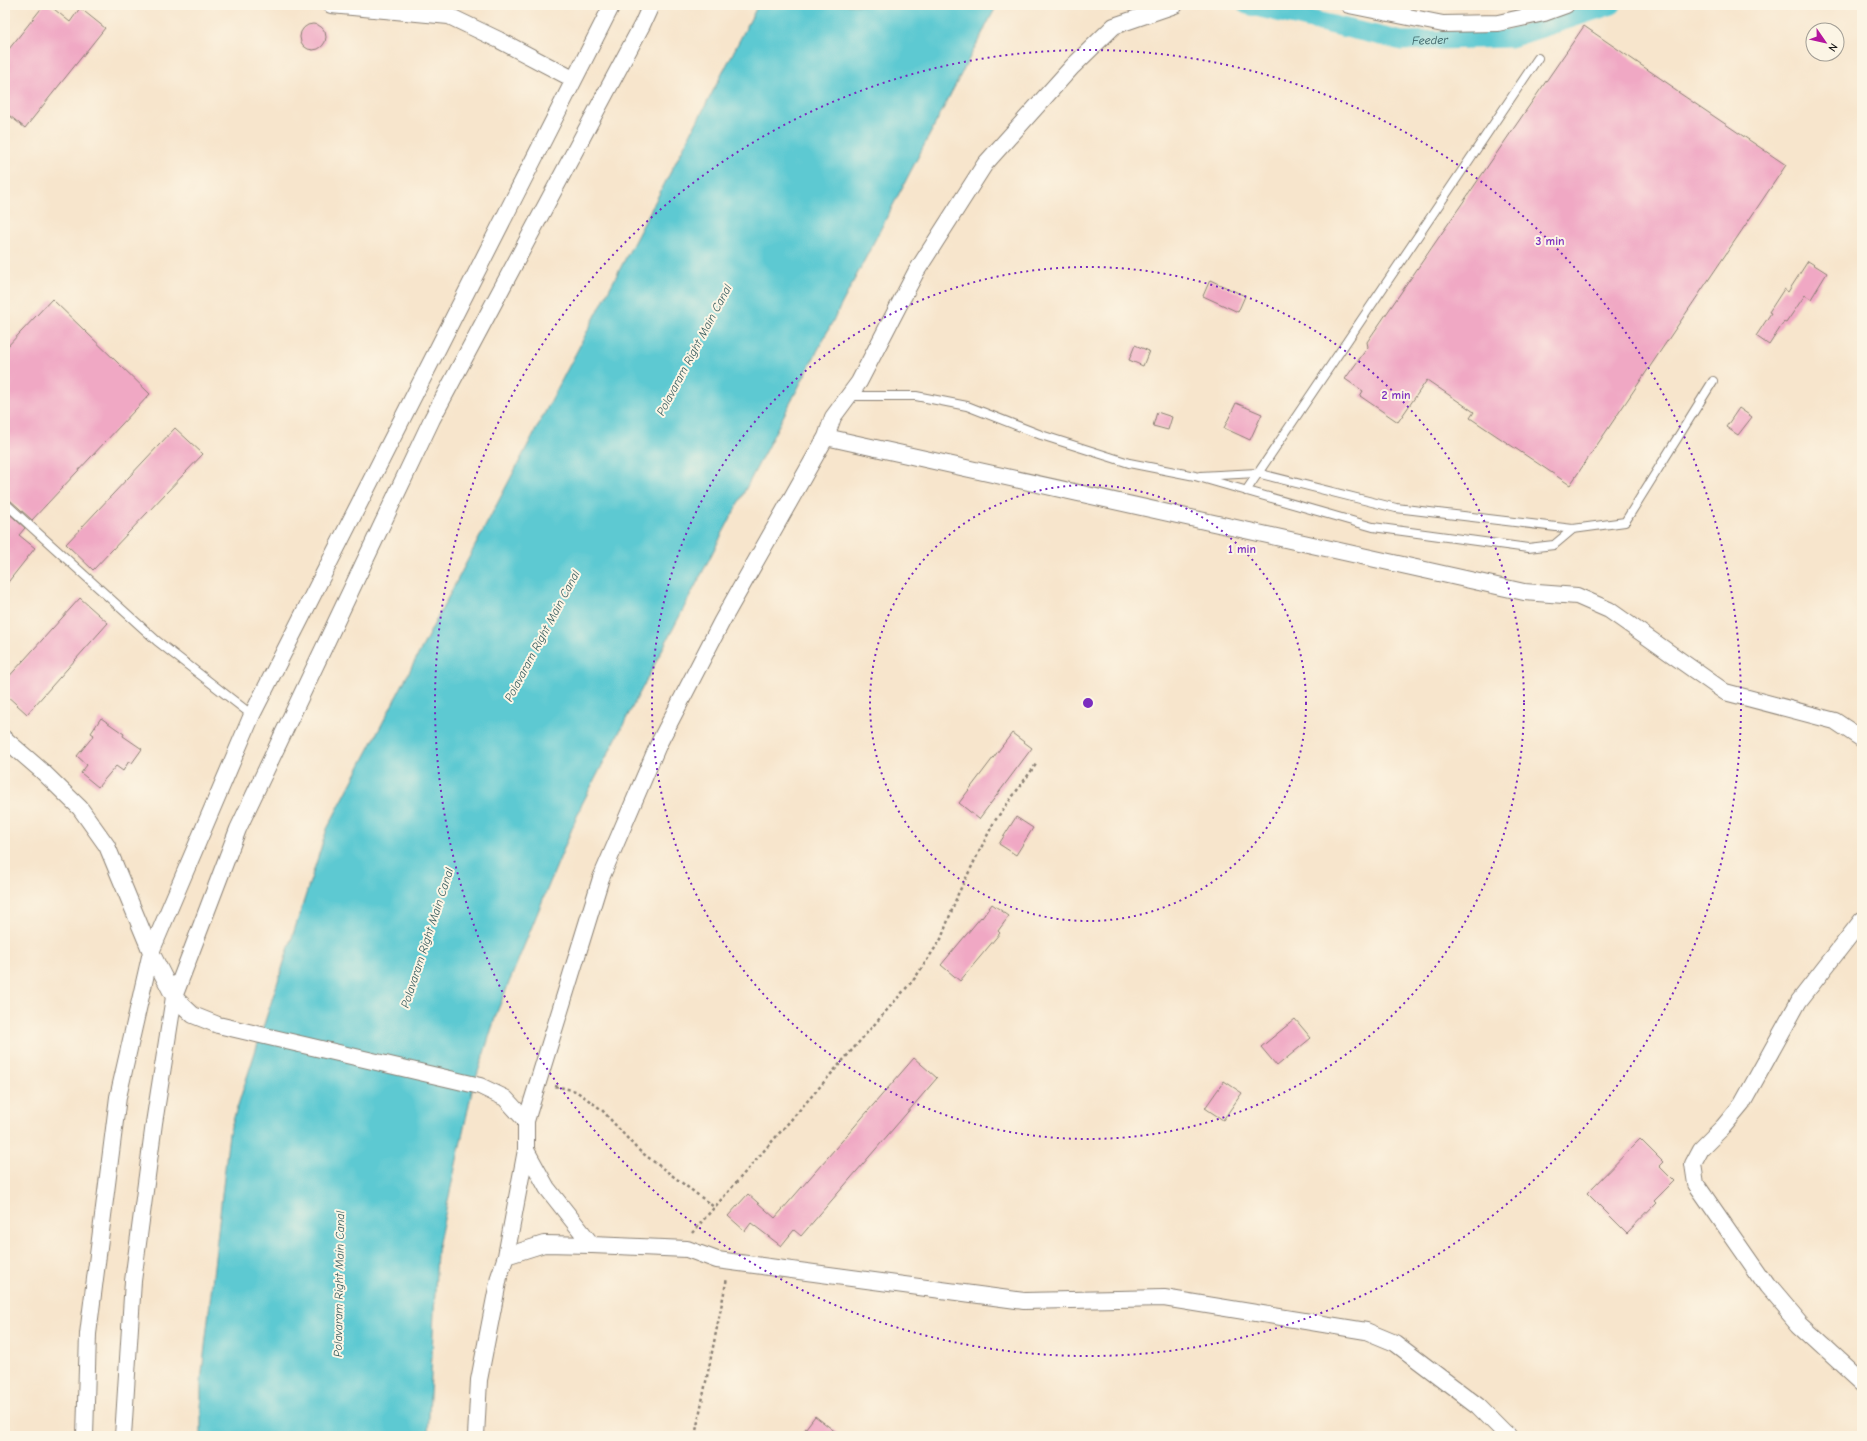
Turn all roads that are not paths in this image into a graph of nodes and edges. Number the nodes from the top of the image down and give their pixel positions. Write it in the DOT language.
graph roads {
  1 [pos="331,5"];
  2 [pos="612,5"];
  3 [pos="651,5"];
  4 [pos="1174,5"];
  5 [pos="1349,5"];
  6 [pos="1566,5"];
  7 [pos="1538,58"];
  8 [pos="573,79"];
  9 [pos="1712,381"];
  10 [pos="847,396"];
  11 [pos="826,437"];
  12 [pos="1257,474"];
  13 [pos="1195,476"];
  14 [pos="1246,491"];
  15 [pos="5,503"];
  16 [pos="1573,529"];
  17 [pos="252,715"];
  18 [pos="5,739"];
  19 [pos="1862,739"];
  20 [pos="1862,920"];
  21 [pos="151,952"];
  22 [pos="174,997"];
  23 [pos="526,1121"];
  24 [pos="526,1150"];
  25 [pos="592,1245"];
  26 [pos="506,1256"];
  27 [pos="1862,1382"];
  28 [pos="85,1436"];
  29 [pos="123,1436"];
  30 [pos="476,1436"];
  31 [pos="1508,1436"];
  1 -- 8 [label="street"];
  2 -- 8 [label="street"];
  3 -- 22 [label="street"];
  4 -- 10 [label="street"];
  5 -- 6 [label="street"];
  7 -- 12 [label="lane"];
  8 -- 17 [label="street"];
  9 -- 16 [label="lane"];
  10 -- 11 [label="street"];
  10 -- 13 [label="lane"];
  11 -- 19 [label="street"];
  11 -- 23 [label="street"];
  12 -- 13 [label="lane"];
  12 -- 14 [label="lane"];
  12 -- 16 [label="lane"];
  13 -- 14 [label="lane"];
  14 -- 16 [label="lane"];
  15 -- 17 [label="lane"];
  17 -- 21 [label="street"];
  18 -- 21 [label="street"];
  20 -- 27 [label="street"];
  21 -- 22 [label="street"];
  21 -- 28 [label="street"];
  22 -- 23 [label="street"];
  22 -- 29 [label="street"];
  23 -- 24 [label="street"];
  24 -- 25 [label="street"];
  24 -- 26 [label="street"];
  25 -- 26 [label="street"];
  25 -- 31 [label="street"];
  26 -- 30 [label="street"];
}
